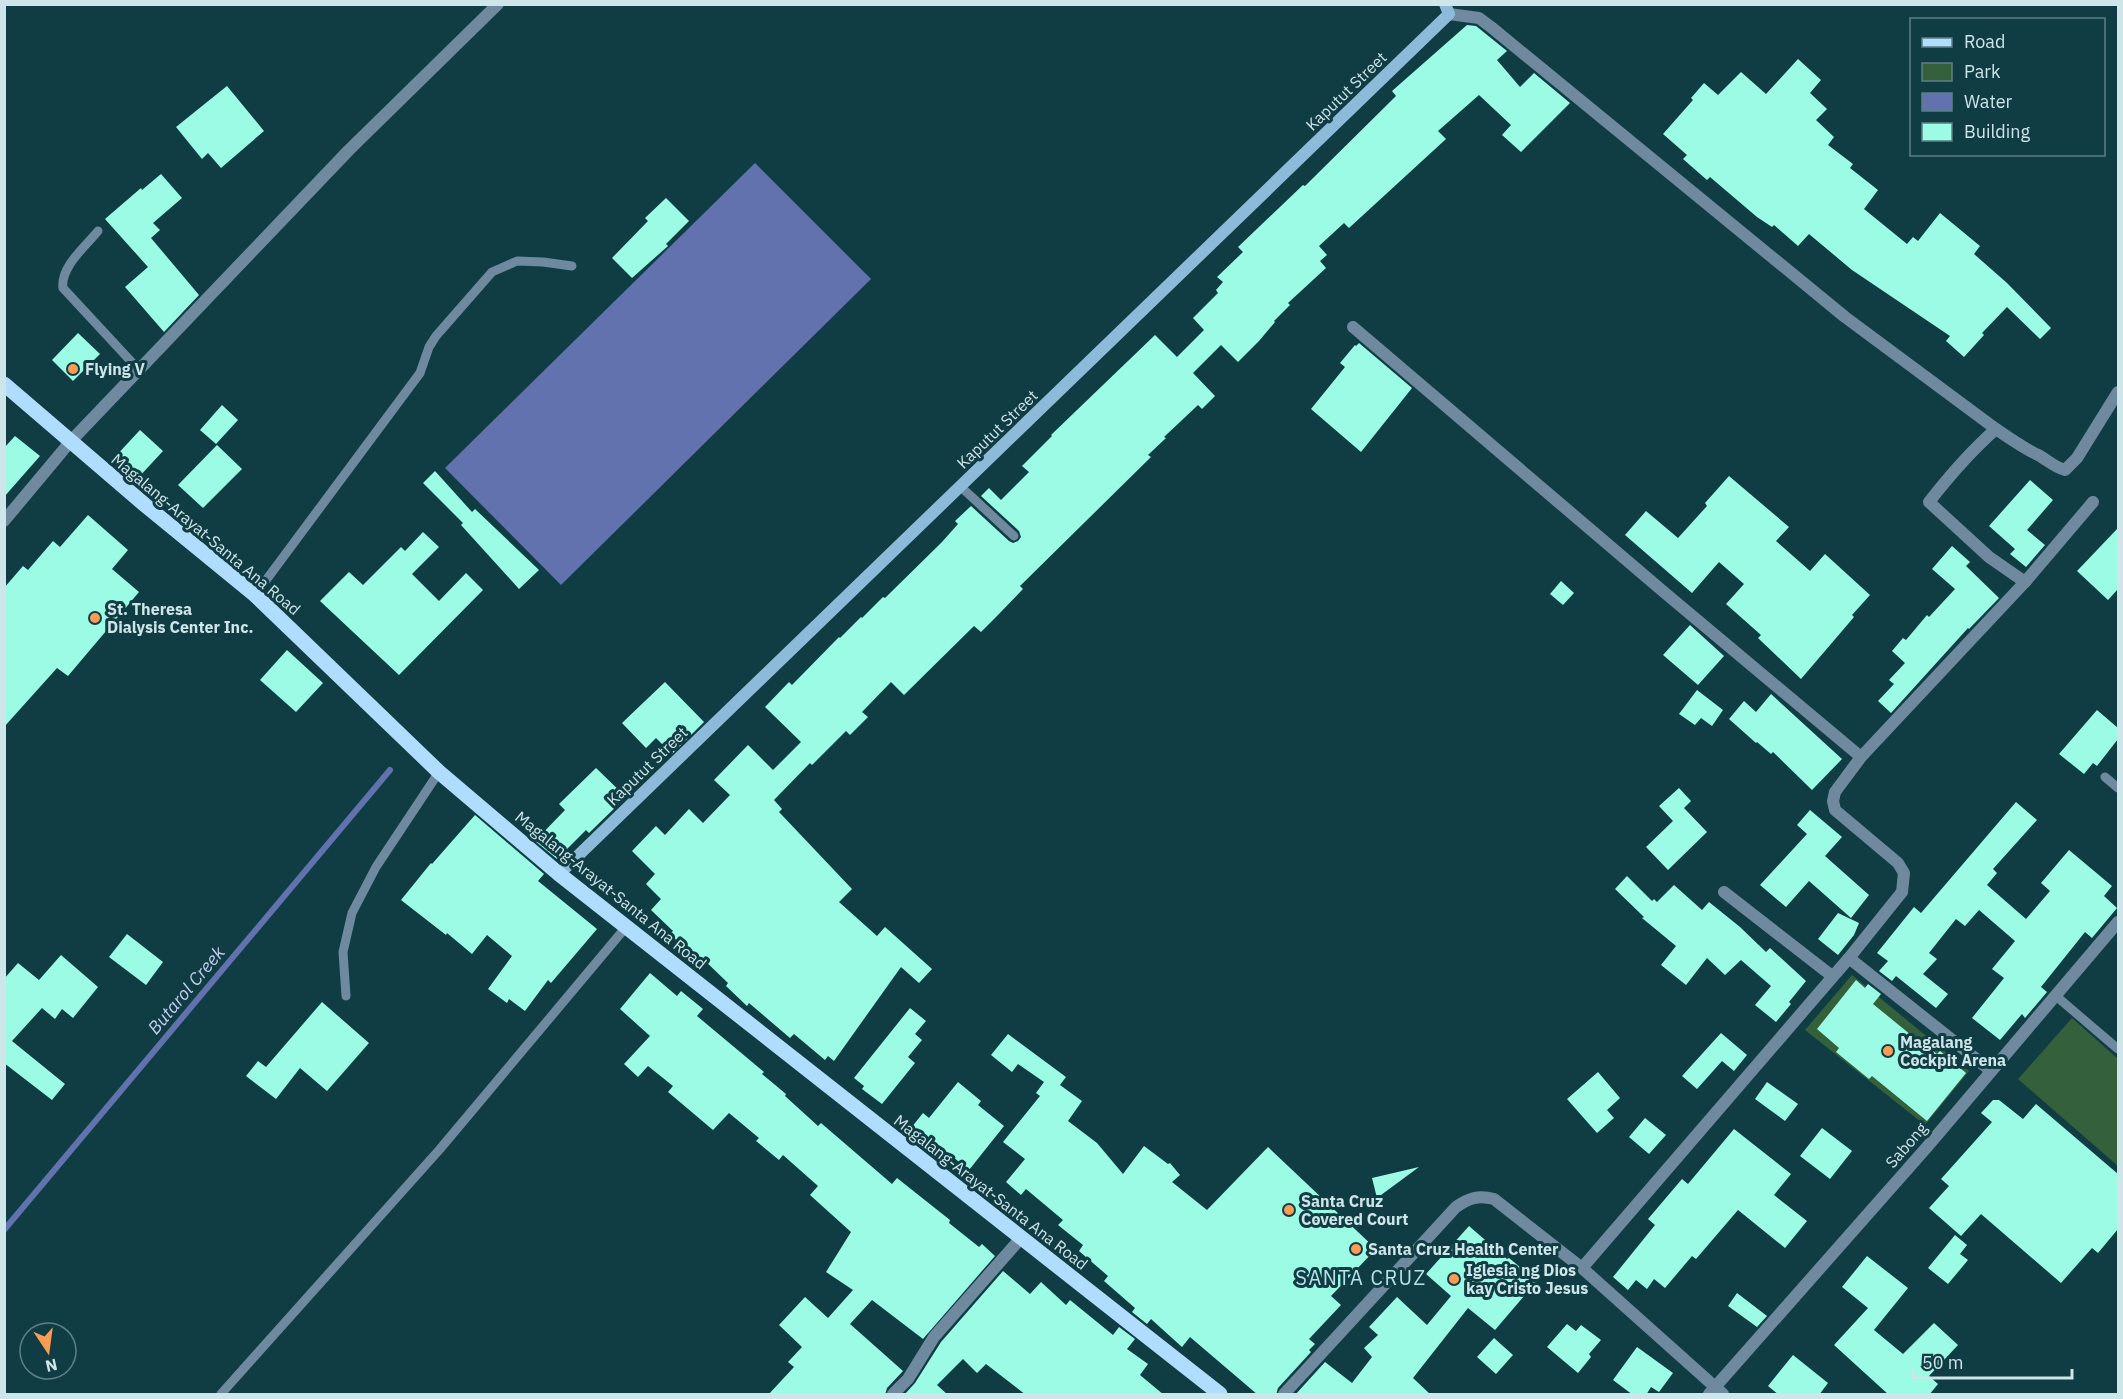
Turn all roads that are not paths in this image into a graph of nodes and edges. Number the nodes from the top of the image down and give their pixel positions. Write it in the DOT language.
graph roads {
  1 [pos="498,4"];
  2 [pos="1447,9"];
  3 [pos="98,231"];
  4 [pos="572,266"];
  5 [pos="1353,327"];
  6 [pos="139,370"];
  7 [pos="4,384"];
  8 [pos="2118,392"];
  9 [pos="1996,429"];
  10 [pos="70,442"];
  11 [pos="961,487"];
  12 [pos="2094,502"];
  13 [pos="4,521"];
  14 [pos="1014,536"];
  15 [pos="2025,582"];
  16 [pos="255,595"];
  17 [pos="1862,758"];
  18 [pos="439,772"];
  19 [pos="2105,777"];
  20 [pos="2118,788"];
  21 [pos="559,874"];
  22 [pos="1724,892"];
  23 [pos="2118,922"];
  24 [pos="626,927"];
  25 [pos="1849,958"];
  26 [pos="1832,976"];
  27 [pos="346,996"];
  28 [pos="2056,996"];
  29 [pos="2118,1049"];
  30 [pos="1990,1070"];
  31 [pos="1021,1238"];
  32 [pos="1582,1268"];
  33 [pos="1716,1392"];
  34 [pos="221,1395"];
  35 [pos="893,1395"];
  36 [pos="1220,1395"];
  37 [pos="1284,1395"];
  1 -- 6 [label="street"];
  2 -- 9 [label="street"];
  2 -- 11 [label="street, Kaputut Street"];
  3 -- 6 [label="lane"];
  4 -- 16 [label="lane"];
  5 -- 17 [label="street"];
  6 -- 10 [label="street"];
  7 -- 10 [label="main road, Magalang-Arayat-Santa Ana Road"];
  8 -- 9 [label="street"];
  9 -- 15 [label="street"];
  10 -- 13 [label="street"];
  10 -- 16 [label="main road, Magalang-Arayat-Santa Ana Road"];
  11 -- 14 [label="lane"];
  11 -- 21 [label="street, Kaputut Street"];
  12 -- 15 [label="street"];
  15 -- 17 [label="street"];
  16 -- 18 [label="main road, Magalang-Arayat-Santa Ana Road"];
  17 -- 25 [label="street"];
  18 -- 21 [label="main road, Magalang-Arayat-Santa Ana Road"];
  18 -- 27 [label="lane"];
  19 -- 20 [label="lane"];
  21 -- 24 [label="main road, Magalang-Arayat-Santa Ana Road"];
  22 -- 26 [label="street"];
  23 -- 28 [label="street, Sabong"];
  24 -- 31 [label="main road, Magalang-Arayat-Santa Ana Road"];
  24 -- 34 [label="lane"];
  25 -- 26 [label="street"];
  25 -- 30 [label="street"];
  26 -- 32 [label="street"];
  28 -- 29 [label="lane"];
  28 -- 30 [label="street, Sabong"];
  30 -- 33 [label="street, Sabong"];
  31 -- 35 [label="street"];
  31 -- 36 [label="main road, Magalang-Arayat-Santa Ana Road"];
  32 -- 33 [label="street"];
  32 -- 37 [label="street"];
}
